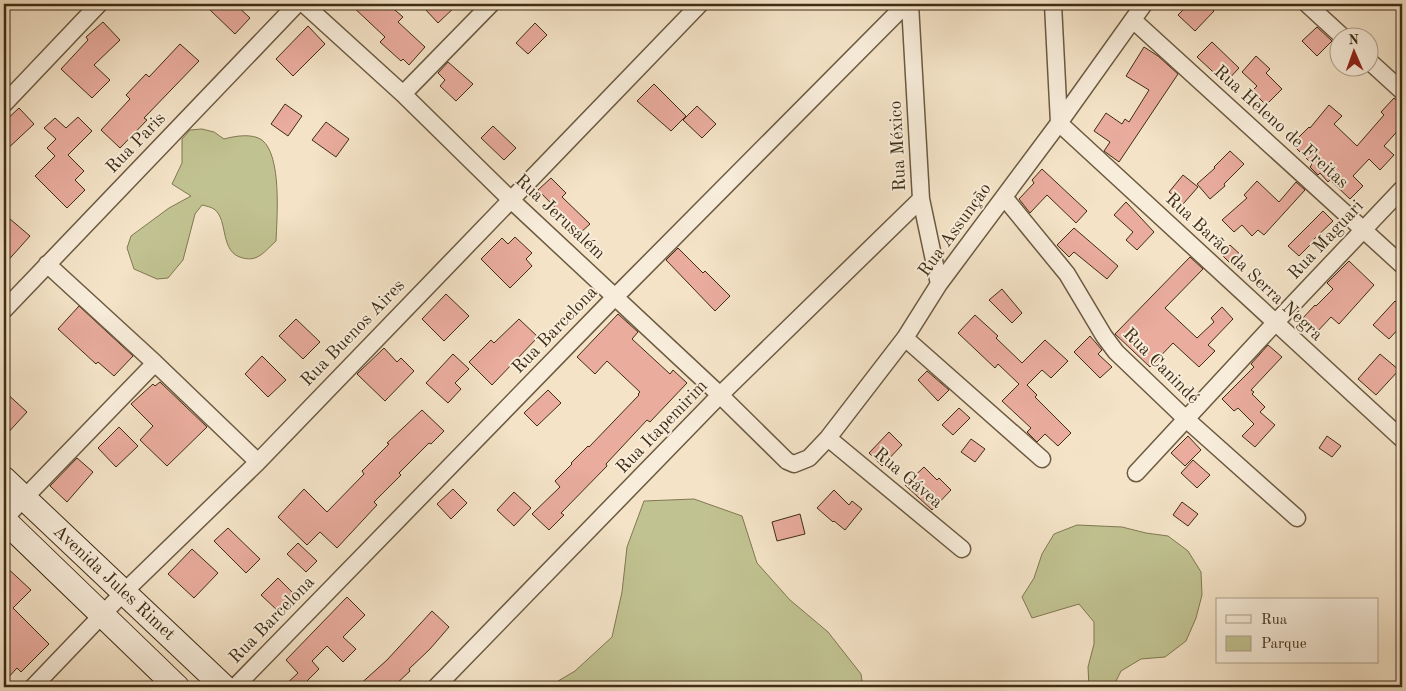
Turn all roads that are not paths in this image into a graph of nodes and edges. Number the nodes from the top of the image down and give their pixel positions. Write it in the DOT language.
graph roads {
  1 [pos="99,4"];
  2 [pos="297,4"];
  3 [pos="304,4"];
  4 [pos="491,4"];
  5 [pos="700,4"];
  6 [pos="908,4"];
  7 [pos="1053,4"];
  8 [pos="1144,4"];
  9 [pos="1307,4"];
  10 [pos="1133,20"];
  11 [pos="1333,28"];
  12 [pos="1378,69"];
  13 [pos="1402,91"];
  14 [pos="403,94"];
  15 [pos="4,104"];
  16 [pos="1059,123"];
  17 [pos="1402,188"];
  18 [pos="1004,197"];
  19 [pos="510,199"];
  20 [pos="921,199"];
  21 [pos="1364,229"];
  22 [pos="47,264"];
  23 [pos="1402,265"];
  24 [pos="939,284"];
  25 [pos="615,297"];
  26 [pos="4,310"];
  27 [pos="1275,323"];
  28 [pos="905,338"];
  29 [pos="155,363"];
  30 [pos="720,396"];
  31 [pos="1186,419"];
  32 [pos="828,438"];
  33 [pos="1402,440"];
  34 [pos="1042,459"];
  35 [pos="787,461"];
  36 [pos="258,462"];
  37 [pos="1136,473"];
  38 [pos="4,479"];
  39 [pos="24,498"];
  40 [pos="1297,518"];
  41 [pos="4,520"];
  42 [pos="962,549"];
  43 [pos="124,592"];
  44 [pos="102,615"];
  45 [pos="33,687"];
  46 [pos="177,687"];
  47 [pos="224,687"];
  48 [pos="235,687"];
  49 [pos="436,687"];
  1 -- 15 [label="street"];
  2 -- 22 [label="street, Rua Paris"];
  3 -- 14 [label="street, Rua Jerusalém"];
  4 -- 14 [label="street"];
  5 -- 19 [label="street, Rua Buenos Aires"];
  6 -- 20 [label="street, Rua México"];
  6 -- 25 [label="street, Rua Barcelona"];
  7 -- 16 [label="street"];
  8 -- 10 [label="street, Rua Assunção"];
  9 -- 11 [label="street"];
  10 -- 16 [label="street, Rua Assunção"];
  10 -- 21 [label="street, Rua Heleno de Freitas"];
  12 -- 13 [label="street"];
  14 -- 19 [label="street, Rua Jerusalém"];
  16 -- 18 [label="street, Rua Assunção"];
  16 -- 27 [label="street, Rua Barão da Serra Negra"];
  17 -- 21 [label="street, Rua Maguari"];
  18 -- 24 [label="street, Rua Assunção"];
  18 -- 31 [label="street, Rua Canindé"];
  19 -- 25 [label="street, Rua Jerusalém"];
  19 -- 36 [label="street, Rua Buenos Aires"];
  20 -- 24 [label="street, Rua México"];
  20 -- 30 [label="street, Rua Itapemirim"];
  21 -- 23 [label="street, Rua Heleno de Freitas"];
  21 -- 27 [label="street, Rua Maguari"];
  22 -- 26 [label="street, Rua Paris"];
  22 -- 29 [label="street"];
  24 -- 28 [label="street, Rua Assunção"];
  25 -- 30 [label="street, Rua Jerusalém"];
  25 -- 48 [label="street, Rua Barcelona"];
  27 -- 31 [label="street, Rua Maguari"];
  27 -- 33 [label="street, Rua Barão da Serra Negra"];
  28 -- 32 [label="street, Rua Assunção"];
  28 -- 34 [label="street"];
  29 -- 36 [label="street"];
  29 -- 39 [label="street"];
  30 -- 35 [label="street, Rua Jerusalém"];
  30 -- 49 [label="street, Rua Itapemirim"];
  31 -- 37 [label="street, Rua Maguari"];
  31 -- 40 [label="street, Rua Canindé"];
  32 -- 35 [label="street, Rua Assunção"];
  32 -- 42 [label="street, Rua Gávea"];
  36 -- 43 [label="street, Rua Buenos Aires"];
  38 -- 39 [label="main road, Avenida Jules Rimet"];
  39 -- 41 [label="street"];
  39 -- 43 [label="main road, Avenida Jules Rimet"];
  41 -- 44 [label="main road, Avenida Jules Rimet"];
  43 -- 44 [label="street, Rua Buenos Aires"];
  43 -- 47 [label="main road, Avenida Jules Rimet"];
  44 -- 45 [label="street, Rua Buenos Aires"];
  44 -- 46 [label="main road, Avenida Jules Rimet"];
}
